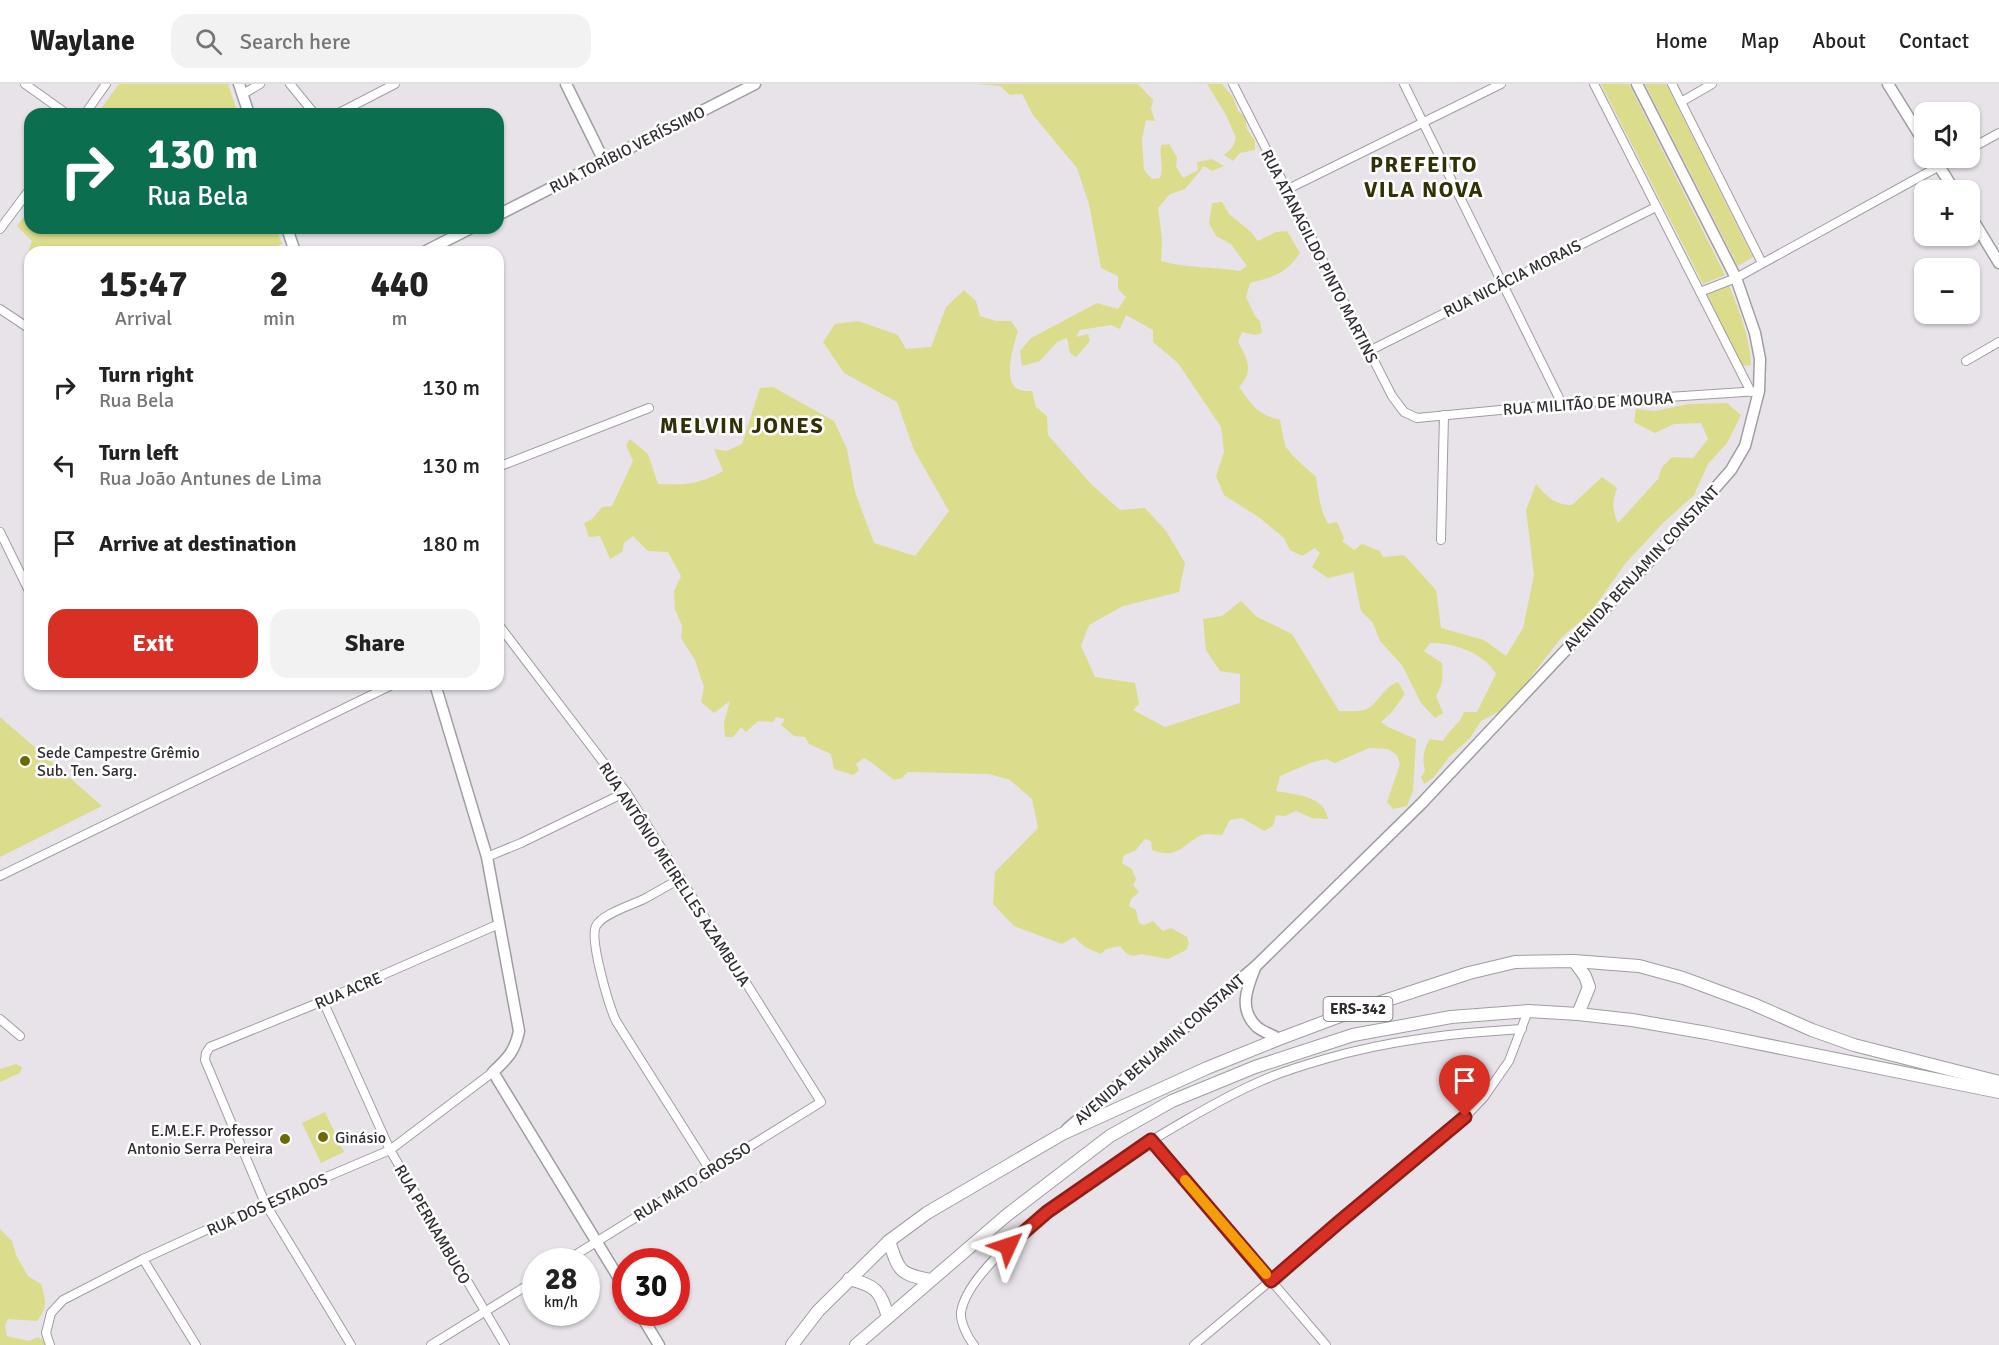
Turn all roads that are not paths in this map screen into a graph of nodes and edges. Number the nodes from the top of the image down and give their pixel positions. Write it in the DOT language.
graph roads {
  1 [pos="25,84"];
  2 [pos="106,84"];
  3 [pos="260,84"];
  4 [pos="290,84"];
  5 [pos="395,84"];
  6 [pos="566,84"];
  7 [pos="755,84"];
  8 [pos="1233,84"];
  9 [pos="1404,84"];
  10 [pos="1501,84"];
  11 [pos="1594,84"];
  12 [pos="1637,84"];
  13 [pos="1671,84"];
  14 [pos="1712,84"];
  15 [pos="1888,84"];
  16 [pos="241,89"];
  17 [pos="1681,102"];
  18 [pos="59,108"];
  19 [pos="89,108"];
  20 [pos="247,108"];
  21 [pos="310,108"];
  22 [pos="349,108"];
  23 [pos="1423,122"];
  24 [pos="1914,126"];
  25 [pos="1999,133"];
  26 [pos="1980,143"];
  27 [pos="604,161"];
  28 [pos="1926,168"];
  29 [pos="1286,190"];
  30 [pos="24,197"];
  31 [pos="1656,207"];
  32 [pos="504,211"];
  33 [pos="0,230"];
  34 [pos="1980,232"];
  35 [pos="459,234"];
  36 [pos="436,246"];
  37 [pos="1762,263"];
  38 [pos="1999,263"];
  39 [pos="1736,278"];
  40 [pos="1502,283"];
  41 [pos="1700,292"];
  42 [pos="0,309"];
  43 [pos="24,326"];
  44 [pos="1999,342"];
  45 [pos="1369,351"];
  46 [pos="1966,361"];
  47 [pos="1755,391"];
  48 [pos="1562,404"];
  49 [pos="649,408"];
  50 [pos="1444,415"];
  51 [pos="1417,418"];
  52 [pos="504,465"];
  53 [pos="0,532"];
  54 [pos="1441,540"];
  55 [pos="24,581"];
  56 [pos="504,638"];
  57 [pos="382,690"];
  58 [pos="437,690"];
  59 [pos="627,792"];
  60 [pos="487,856"];
  61 [pos="0,876"];
  62 [pos="681,878"];
  63 [pos="499,924"];
  64 [pos="1574,962"];
  65 [pos="1257,964"];
  66 [pos="323,1001"];
  67 [pos="1528,1011"];
  68 [pos="1578,1014"];
  69 [pos="0,1019"];
  70 [pos="1522,1029"];
  71 [pos="20,1036"];
  72 [pos="1279,1039"];
  73 [pos="492,1072"];
  74 [pos="1999,1082"];
  75 [pos="1999,1092"];
  76 [pos="821,1102"];
  77 [pos="1062,1134"];
  78 [pos="1151,1140"];
  79 [pos="390,1150"];
  80 [pos="710,1170"];
  81 [pos="265,1203"];
  82 [pos="596,1241"];
  83 [pos="889,1241"];
  84 [pos="585,1248"];
  85 [pos="143,1259"];
  86 [pos="612,1267"];
  87 [pos="849,1279"];
  88 [pos="930,1281"];
  89 [pos="1271,1281"];
  90 [pos="522,1289"];
  91 [pos="485,1312"];
  92 [pos="888,1317"];
  93 [pos="647,1326"];
  94 [pos="50,1345"];
  95 [pos="196,1345"];
  96 [pos="351,1345"];
  97 [pos="431,1345"];
  98 [pos="505,1345"];
  99 [pos="659,1345"];
  100 [pos="792,1345"];
  101 [pos="856,1345"];
  102 [pos="974,1345"];
  103 [pos="1194,1345"];
  104 [pos="1326,1345"];
  1 -- 18 [label="street"];
  2 -- 19 [label="street"];
  3 -- 16 [label="street"];
  4 -- 21 [label="street"];
  5 -- 22 [label="street"];
  6 -- 27 [label="main road"];
  7 -- 27 [label="main road, RUA TORÍBIO VERÍSSIMO"];
  8 -- 29 [label="street, RUA ATANAGILDO PINTO MARTINS"];
  9 -- 23 [label="street"];
  10 -- 23 [label="street"];
  11 -- 31 [label="street"];
  12 -- 39 [label="main road, AVENIDA BENJAMIN CONSTANT"];
  13 -- 17 [label="street"];
  14 -- 17 [label="street"];
  15 -- 24 [label="main road"];
  16 -- 20 [label="main road"];
  17 -- 37 [label="street"];
  23 -- 29 [label="street"];
  23 -- 40 [label="street"];
  25 -- 26 [label="street"];
  27 -- 32 [label="main road, RUA TORÍBIO VERÍSSIMO"];
  28 -- 37 [label="street"];
  29 -- 45 [label="street, RUA ATANAGILDO PINTO MARTINS"];
  30 -- 33 [label="street"];
  31 -- 40 [label="street, RUA NICÁCIA MORAIS"];
  31 -- 41 [label="street"];
  34 -- 38 [label="main road"];
  35 -- 36 [label="main road"];
  37 -- 39 [label="street"];
  39 -- 41 [label="street"];
  39 -- 47 [label="main road, AVENIDA BENJAMIN CONSTANT"];
  40 -- 45 [label="street, RUA NICÁCIA MORAIS"];
  40 -- 48 [label="street"];
  41 -- 47 [label="street"];
  42 -- 43 [label="street"];
  44 -- 46 [label="street"];
  45 -- 51 [label="street, RUA ATANAGILDO PINTO MARTINS"];
  47 -- 48 [label="street, RUA MILITÃO DE MOURA"];
  47 -- 65 [label="main road, AVENIDA BENJAMIN CONSTANT"];
  48 -- 50 [label="street, RUA MILITÃO DE MOURA"];
  49 -- 52 [label="street"];
  50 -- 51 [label="street, RUA MILITÃO DE MOURA"];
  50 -- 54 [label="street"];
  53 -- 55 [label="street"];
  56 -- 59 [label="street, RUA ANTÔNIO MEIRELLES AZAMBUJA"];
  57 -- 61 [label="street"];
  58 -- 60 [label="main road"];
  59 -- 60 [label="street"];
  59 -- 62 [label="street, RUA ANTÔNIO MEIRELLES AZAMBUJA"];
  60 -- 63 [label="main road"];
  62 -- 76 [label="street, RUA ANTÔNIO MEIRELLES AZAMBUJA"];
  62 -- 80 [label="street"];
  63 -- 66 [label="street, RUA ACRE"];
  63 -- 73 [label="main road"];
  64 -- 68 [label="main road"];
  64 -- 72 [label="main road, ERS-342"];
  64 -- 74 [label="main road, ERS-342"];
  65 -- 72 [label="main road, AVENIDA BENJAMIN CONSTANT"];
  65 -- 77 [label="main road, AVENIDA BENJAMIN CONSTANT"];
  66 -- 79 [label="street, RUA PERNAMBUCO"];
  66 -- 81 [label="street, RUA ACRE"];
  67 -- 68 [label="main road, ERS-342"];
  67 -- 70 [label="street"];
  67 -- 88 [label="main road, ERS-342"];
  68 -- 75 [label="main road, ERS-342"];
  69 -- 71 [label="street"];
  70 -- 78 [label="street"];
  70 -- 89 [label="street"];
  72 -- 77 [label="main road, ERS-342"];
  73 -- 79 [label="street, RUA DOS ESTADOS"];
  73 -- 82 [label="main road"];
  76 -- 80 [label="street, RUA MATO GROSSO"];
  77 -- 83 [label="main road, ERS-342"];
  78 -- 89 [label="street"];
  78 -- 102 [label="street"];
  79 -- 81 [label="street, RUA DOS ESTADOS"];
  79 -- 91 [label="street, RUA PERNAMBUCO"];
  80 -- 82 [label="street, RUA MATO GROSSO"];
  81 -- 85 [label="street, RUA DOS ESTADOS"];
  81 -- 96 [label="street"];
  82 -- 84 [label="street, RUA MATO GROSSO"];
  82 -- 86 [label="main road"];
  83 -- 87 [label="main road, ERS-342"];
  83 -- 88 [label="main road"];
  85 -- 94 [label="street, RUA DOS ESTADOS"];
  85 -- 95 [label="street"];
  87 -- 92 [label="main road"];
  87 -- 100 [label="main road, ERS-342"];
  88 -- 92 [label="main road, ERS-342"];
  89 -- 103 [label="street"];
  89 -- 104 [label="street"];
  90 -- 91 [label="street"];
  91 -- 97 [label="street"];
  91 -- 98 [label="street, RUA PERNAMBUCO"];
  92 -- 101 [label="main road, ERS-342"];
  93 -- 99 [label="main road"];
}
